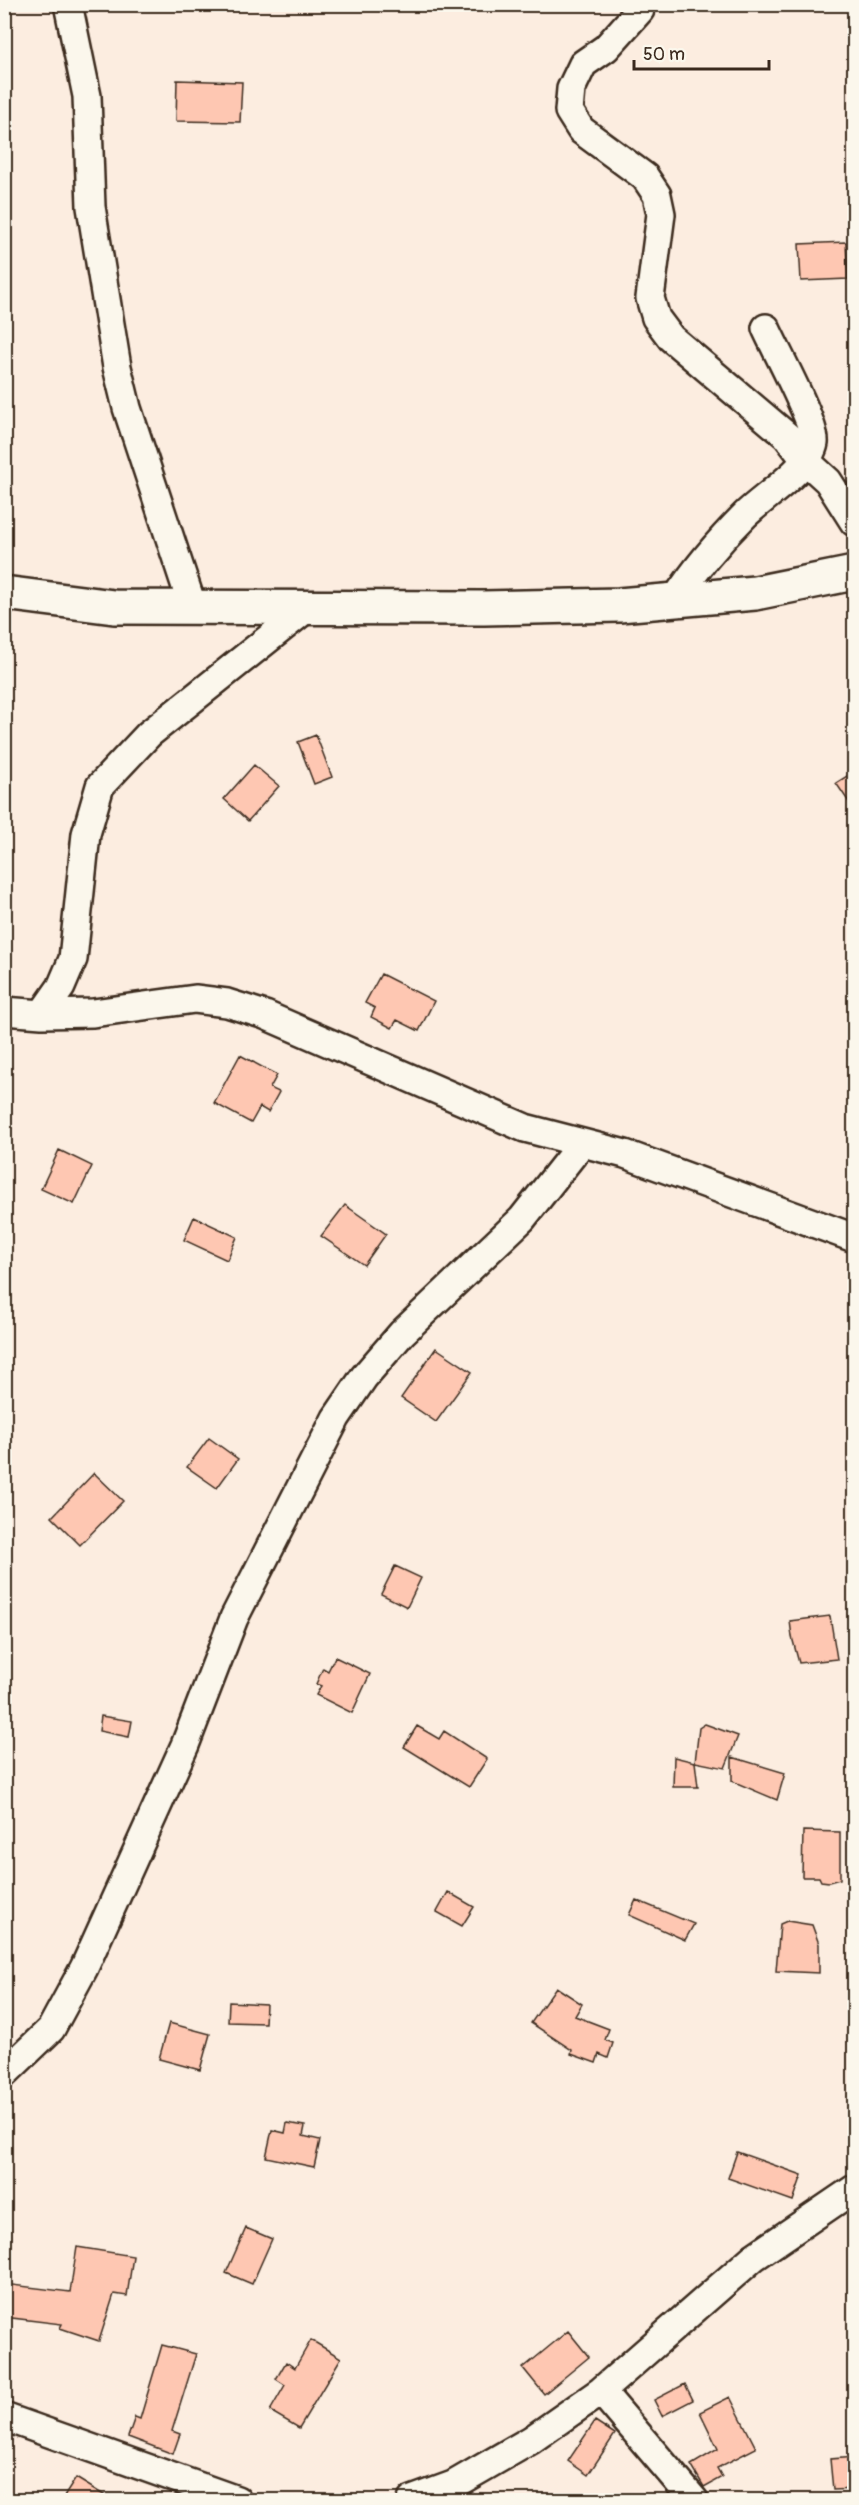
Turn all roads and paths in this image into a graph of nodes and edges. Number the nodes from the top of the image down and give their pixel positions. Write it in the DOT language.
graph roads {
  1 [pos="68,4"];
  2 [pos="641,4"];
  3 [pos="766,328"];
  4 [pos="806,461"];
  5 [pos="855,522"];
  6 [pos="855,573"];
  7 [pos="4,593"];
  8 [pos="675,600"];
  9 [pos="193,608"];
  10 [pos="307,608"];
  11 [pos="4,1011"];
  12 [pos="42,1014"];
  13 [pos="582,1143"];
  14 [pos="855,1238"];
  15 [pos="4,2074"];
  16 [pos="855,2189"];
  17 [pos="601,2391"];
  18 [pos="4,2416"];
  19 [pos="237,2500"];
  20 [pos="412,2500"];
  21 [pos="694,2500"];
  1 -- 9 [label="street"];
  2 -- 4 [label="street"];
  3 -- 4 [label="street"];
  4 -- 5 [label="street"];
  4 -- 8 [label="street"];
  6 -- 8 [label="main road"];
  7 -- 9 [label="main road"];
  8 -- 10 [label="main road"];
  9 -- 10 [label="main road"];
  10 -- 12 [label="street"];
  11 -- 12 [label="street"];
  12 -- 13 [label="street"];
  13 -- 14 [label="street"];
  13 -- 15 [label="street"];
  16 -- 17 [label="street"];
  17 -- 20 [label="street"];
  17 -- 21 [label="street"];
  18 -- 19 [label="street"];
}
